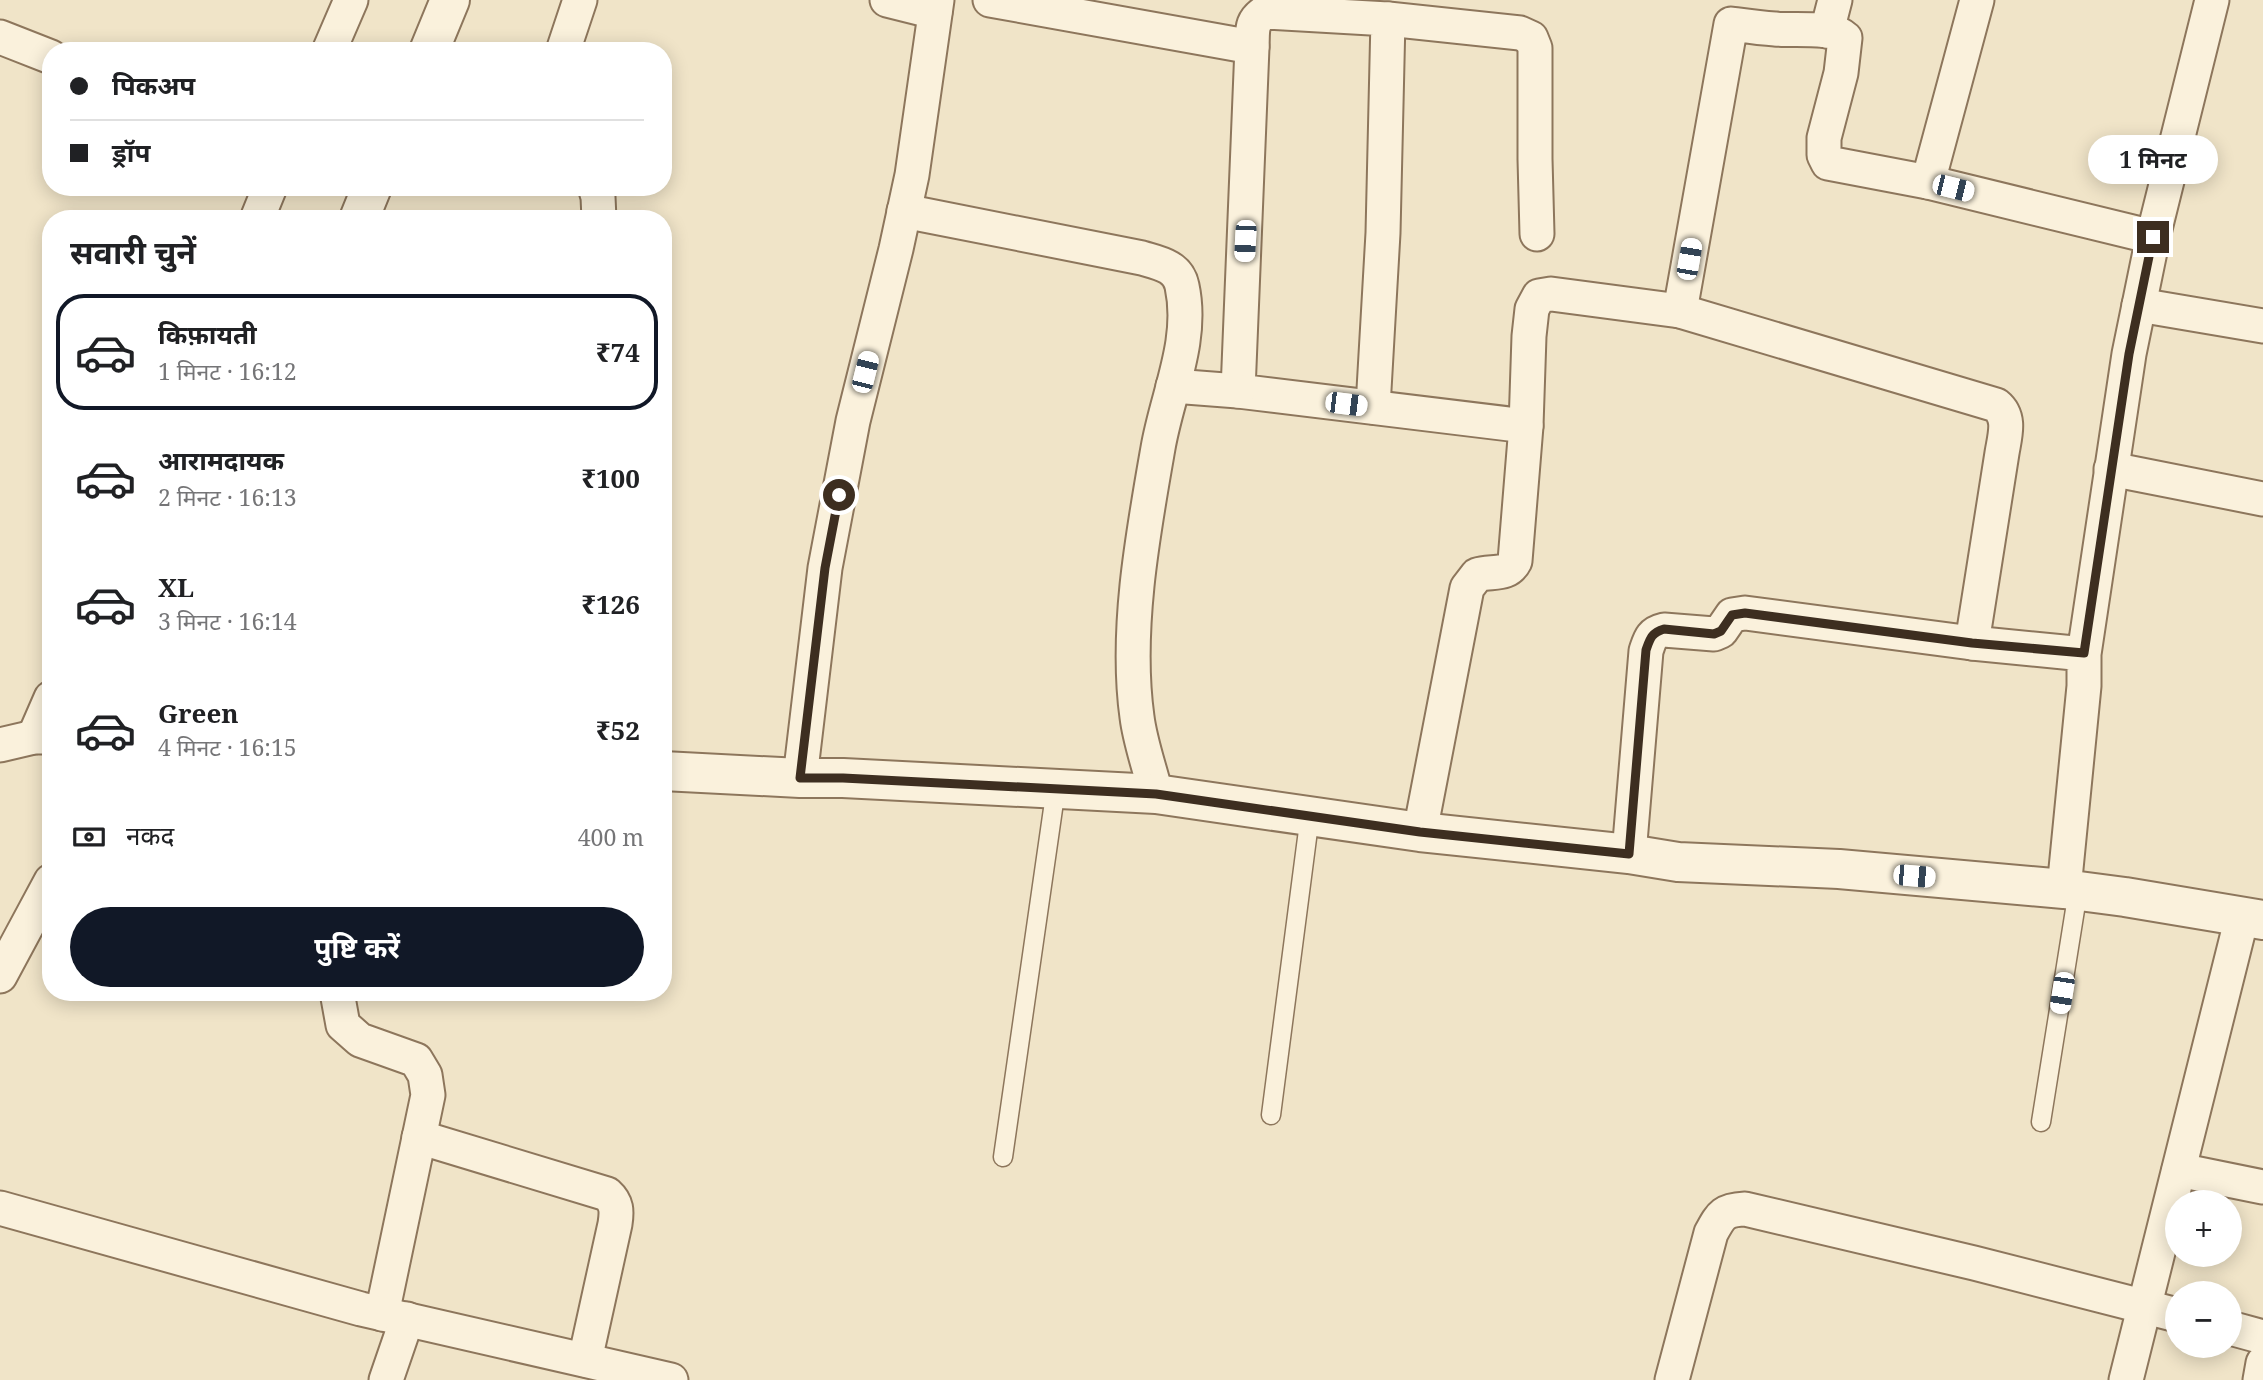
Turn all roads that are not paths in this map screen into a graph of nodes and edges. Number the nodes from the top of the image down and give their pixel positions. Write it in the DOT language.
graph roads {
  1 [pos="351,0"];
  2 [pos="450,0"];
  3 [pos="580,0"];
  4 [pos="887,0"];
  5 [pos="990,0"];
  6 [pos="1977,0"];
  7 [pos="2212,0"];
  8 [pos="936,6"];
  9 [pos="1728,12"];
  10 [pos="1831,16"];
  11 [pos="1388,19"];
  12 [pos="0,37"];
  13 [pos="333,42"];
  14 [pos="433,42"];
  15 [pos="566,42"];
  16 [pos="1252,47"];
  17 [pos="42,53"];
  18 [pos="1928,182"];
  19 [pos="904,211"];
  20 [pos="1537,234"];
  21 [pos="2153,237"];
  22 [pos="2139,304"];
  23 [pos="1680,311"];
  24 [pos="2263,326"];
  25 [pos="1173,386"];
  26 [pos="1238,391"];
  27 [pos="1373,407"];
  28 [pos="1526,426"];
  29 [pos="2111,469"];
  30 [pos="2263,499"];
  31 [pos="1972,643"];
  32 [pos="2084,653"];
  33 [pos="42,737"];
  34 [pos="0,745"];
  35 [pos="672,771"];
  36 [pos="800,778"];
  37 [pos="1056,788"];
  38 [pos="1156,794"];
  39 [pos="1310,815"];
  40 [pos="1420,832"];
  41 [pos="1629,854"];
  42 [pos="2071,890"];
  43 [pos="42,898"];
  44 [pos="2253,918"];
  45 [pos="0,976"];
  46 [pos="339,1001"];
  47 [pos="1271,1115"];
  48 [pos="2042,1122"];
  49 [pos="419,1137"];
  50 [pos="1003,1157"];
  51 [pos="2179,1170"];
  52 [pos="2263,1187"];
  53 [pos="0,1208"];
  54 [pos="2144,1307"];
  55 [pos="2165,1312"];
  56 [pos="395,1316"];
  57 [pos="2242,1331"];
  58 [pos="2263,1337"];
  59 [pos="585,1360"];
  60 [pos="2263,1363"];
  61 [pos="386,1380"];
  62 [pos="671,1380"];
  63 [pos="1672,1380"];
  64 [pos="2126,1380"];
  65 [pos="2260,1380"];
  1 -- 13 [label="street"];
  2 -- 14 [label="street"];
  3 -- 15 [label="street"];
  4 -- 8 [label="street"];
  5 -- 16 [label="street"];
  6 -- 18 [label="street"];
  7 -- 21 [label="street"];
  8 -- 19 [label="street"];
  9 -- 10 [label="street"];
  9 -- 23 [label="street"];
  10 -- 18 [label="street"];
  11 -- 16 [label="street"];
  11 -- 20 [label="street"];
  11 -- 27 [label="street"];
  12 -- 17 [label="street"];
  16 -- 26 [label="street"];
  18 -- 21 [label="street"];
  19 -- 25 [label="street"];
  19 -- 36 [label="street"];
  21 -- 22 [label="street"];
  22 -- 24 [label="street"];
  22 -- 29 [label="street"];
  23 -- 28 [label="street"];
  23 -- 31 [label="street"];
  25 -- 26 [label="street"];
  25 -- 38 [label="street"];
  26 -- 27 [label="street"];
  27 -- 28 [label="street"];
  28 -- 40 [label="street"];
  29 -- 30 [label="street"];
  29 -- 32 [label="street"];
  31 -- 32 [label="street"];
  31 -- 41 [label="street"];
  32 -- 42 [label="street"];
  33 -- 34 [label="street"];
  35 -- 36 [label="street"];
  36 -- 37 [label="street"];
  37 -- 38 [label="street"];
  37 -- 50 [label="lane"];
  38 -- 39 [label="street"];
  39 -- 40 [label="street"];
  39 -- 47 [label="lane"];
  40 -- 41 [label="street"];
  41 -- 42 [label="street"];
  42 -- 44 [label="street"];
  42 -- 48 [label="lane"];
  43 -- 45 [label="street"];
  44 -- 51 [label="street"];
  46 -- 49 [label="street"];
  49 -- 56 [label="street"];
  49 -- 59 [label="street"];
  51 -- 52 [label="street"];
  51 -- 54 [label="street"];
  53 -- 56 [label="street"];
  54 -- 55 [label="street"];
  54 -- 63 [label="street"];
  54 -- 64 [label="street"];
  56 -- 59 [label="street"];
  56 -- 61 [label="street"];
  57 -- 58 [label="street"];
  59 -- 62 [label="street"];
  60 -- 65 [label="street"];
}
